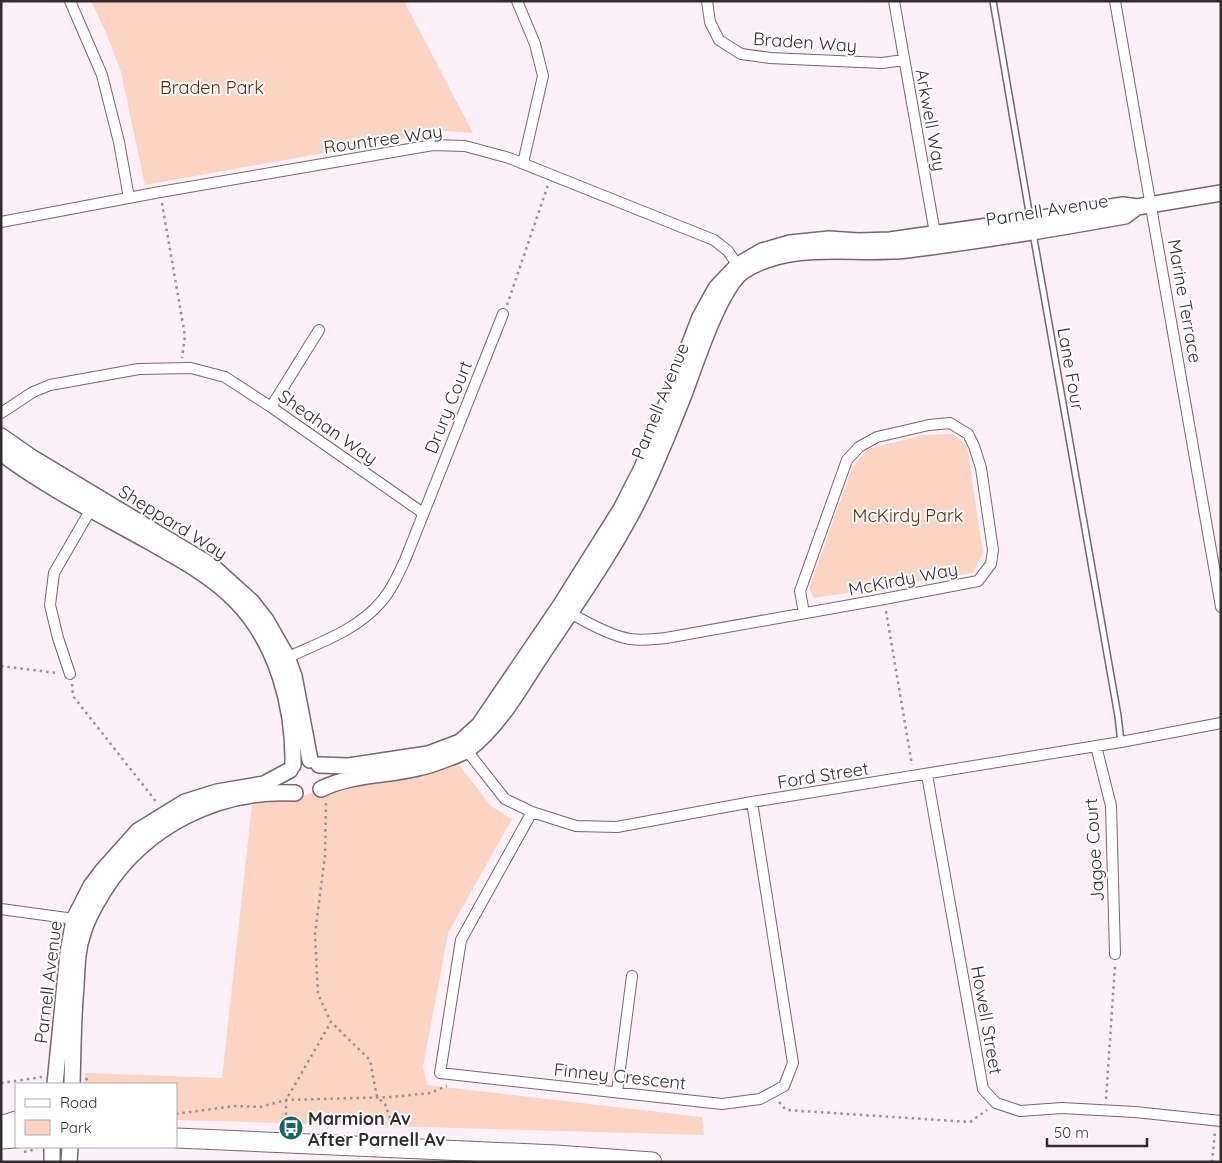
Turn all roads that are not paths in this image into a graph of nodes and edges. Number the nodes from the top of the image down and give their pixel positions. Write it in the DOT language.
graph roads {
  1 [pos="70,1"];
  2 [pos="517,1"];
  3 [pos="707,1"];
  4 [pos="894,1"];
  5 [pos="993,1"];
  6 [pos="1115,1"];
  7 [pos="904,60"];
  8 [pos="523,163"];
  9 [pos="1221,193"];
  10 [pos="129,198"];
  11 [pos="1144,206"];
  12 [pos="1,222"];
  13 [pos="1031,226"];
  14 [pos="936,240"];
  15 [pos="740,269"];
  16 [pos="503,314"];
  17 [pos="319,330"];
  18 [pos="271,407"];
  19 [pos="1,413"];
  20 [pos="1,436"];
  21 [pos="1,452"];
  22 [pos="91,509"];
  23 [pos="423,513"];
  24 [pos="1221,607"];
  25 [pos="565,609"];
  26 [pos="804,613"];
  27 [pos="282,660"];
  28 [pos="70,674"];
  29 [pos="1221,723"];
  30 [pos="1121,742"];
  31 [pos="464,746"];
  32 [pos="1096,746"];
  33 [pos="315,763"];
  34 [pos="291,768"];
  35 [pos="927,774"];
  36 [pos="321,789"];
  37 [pos="295,793"];
  38 [pos="752,802"];
  39 [pos="532,812"];
  40 [pos="1,909"];
  41 [pos="80,921"];
  42 [pos="1115,954"];
  43 [pos="632,976"];
  44 [pos="56,1080"];
  45 [pos="72,1083"];
  46 [pos="617,1092"];
  47 [pos="1218,1120"];
  48 [pos="15,1121"];
  49 [pos="1,1126"];
  50 [pos="15,1138"];
  51 [pos="178,1138"];
  52 [pos="1,1139"];
  53 [pos="52,1148"];
  54 [pos="70,1148"];
  55 [pos="52,1162"];
  56 [pos="68,1162"];
  57 [pos="652,1162"];
  1 -- 10 [label="street"];
  2 -- 8 [label="street"];
  3 -- 7 [label="street, Braden Way"];
  4 -- 7 [label="street, Arkwell Way"];
  5 -- 13 [label="lane, Lane Four"];
  6 -- 11 [label="street, Marine Terrace"];
  7 -- 14 [label="street, Arkwell Way"];
  8 -- 10 [label="street, Rountree Way"];
  8 -- 15 [label="street, Rountree Way"];
  9 -- 11 [label="street, Parnell Avenue"];
  10 -- 12 [label="street, Rountree Way"];
  11 -- 13 [label="street, Parnell Avenue"];
  11 -- 24 [label="street, Marine Terrace"];
  13 -- 14 [label="street, Parnell Avenue"];
  13 -- 30 [label="lane, Lane Four"];
  14 -- 15 [label="street, Parnell Avenue"];
  15 -- 25 [label="street, Parnell Avenue"];
  16 -- 23 [label="street, Drury Court"];
  17 -- 18 [label="street"];
  18 -- 19 [label="street, Sheahan Way"];
  18 -- 23 [label="street, Sheahan Way"];
  20 -- 27 [label="street, Sheppard Way"];
  21 -- 22 [label="street, Sheppard Way"];
  22 -- 27 [label="street, Sheppard Way"];
  22 -- 28 [label="street"];
  23 -- 27 [label="street"];
  25 -- 26 [label="street, McKirdy Way"];
  25 -- 31 [label="street, Parnell Avenue"];
  26 -- 26 [label="street, McKirdy Way"];
  27 -- 33 [label="street, Sheppard Way"];
  27 -- 34 [label="street, Sheppard Way"];
  29 -- 30 [label="street, Ford Street"];
  30 -- 32 [label="street, Ford Street"];
  31 -- 33 [label="street, Parnell Avenue"];
  31 -- 36 [label="street, Parnell Avenue"];
  31 -- 39 [label="street, Ford Street"];
  32 -- 35 [label="street, Ford Street"];
  32 -- 42 [label="street, Jagoe Court"];
  33 -- 34 [label="street, Parnell Avenue"];
  33 -- 36 [label="street"];
  34 -- 37 [label="street"];
  34 -- 41 [label="street, Parnell Avenue"];
  35 -- 38 [label="street, Ford Street"];
  35 -- 47 [label="street, Howell Street"];
  36 -- 37 [label="street, Parnell Avenue"];
  37 -- 41 [label="street, Parnell Avenue"];
  38 -- 39 [label="street, Ford Street"];
  38 -- 46 [label="street, Finney Crescent"];
  39 -- 46 [label="street, Finney Crescent"];
  40 -- 41 [label="street"];
  41 -- 44 [label="street, Parnell Avenue"];
  41 -- 45 [label="street, Parnell Avenue"];
  43 -- 46 [label="street"];
  48 -- 49 [label="highway"];
  50 -- 52 [label="highway"];
  51 -- 57 [label="highway"];
  53 -- 55 [label="street"];
  54 -- 56 [label="street"];
}
